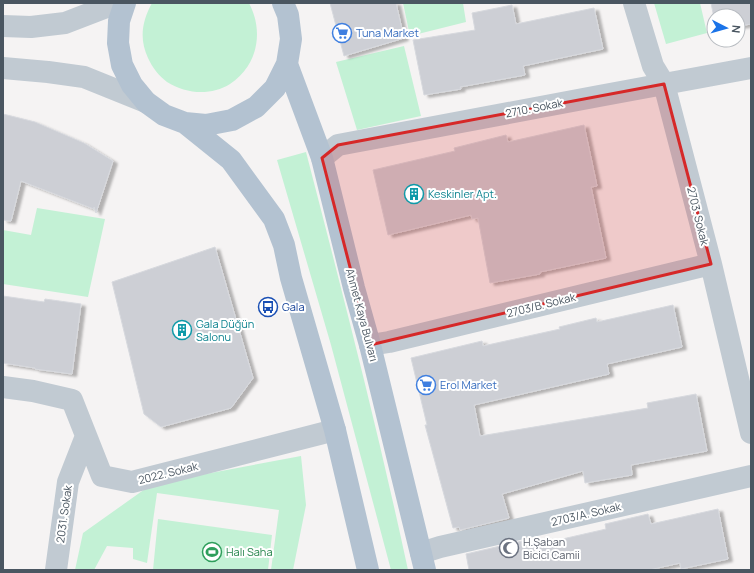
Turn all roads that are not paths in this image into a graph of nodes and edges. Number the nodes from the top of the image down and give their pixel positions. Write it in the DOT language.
graph roads {
  1 [pos="117,3"];
  2 [pos="125,3"];
  3 [pos="283,3"];
  4 [pos="634,3"];
  5 [pos="3,26"];
  6 [pos="287,64"];
  7 [pos="3,68"];
  8 [pos="751,68"];
  9 [pos="664,84"];
  10 [pos="146,102"];
  11 [pos="185,122"];
  12 [pos="322,158"];
  13 [pos="710,264"];
  14 [pos="370,345"];
  15 [pos="3,387"];
  16 [pos="334,430"];
  17 [pos="751,432"];
  18 [pos="86,436"];
  19 [pos="751,476"];
  20 [pos="423,562"];
  21 [pos="56,570"];
  22 [pos="368,570"];
  1 -- 5 [label="street"];
  2 -- 10 [label="main road"];
  3 -- 6 [label="main road"];
  4 -- 9 [label="street, 2703. Sokak"];
  6 -- 11 [label="main road"];
  6 -- 12 [label="main road, Ahmet Kaya Bulvarı"];
  7 -- 10 [label="street"];
  8 -- 9 [label="street, 2710. Sokak"];
  9 -- 12 [label="street, 2710. Sokak"];
  9 -- 13 [label="street, 2703. Sokak"];
  10 -- 11 [label="main road"];
  11 -- 16 [label="main road"];
  12 -- 14 [label="main road, Ahmet Kaya Bulvarı"];
  13 -- 14 [label="street, 2703/B. Sokak"];
  13 -- 17 [label="street, 2703. Sokak"];
  14 -- 20 [label="main road, Ahmet Kaya Bulvarı"];
  15 -- 18 [label="street, 2022. Sokak"];
  16 -- 18 [label="street, 2022. Sokak"];
  16 -- 22 [label="main road"];
  18 -- 21 [label="street, 2031. Sokak"];
  19 -- 20 [label="street, 2703/A. Sokak"];
}
